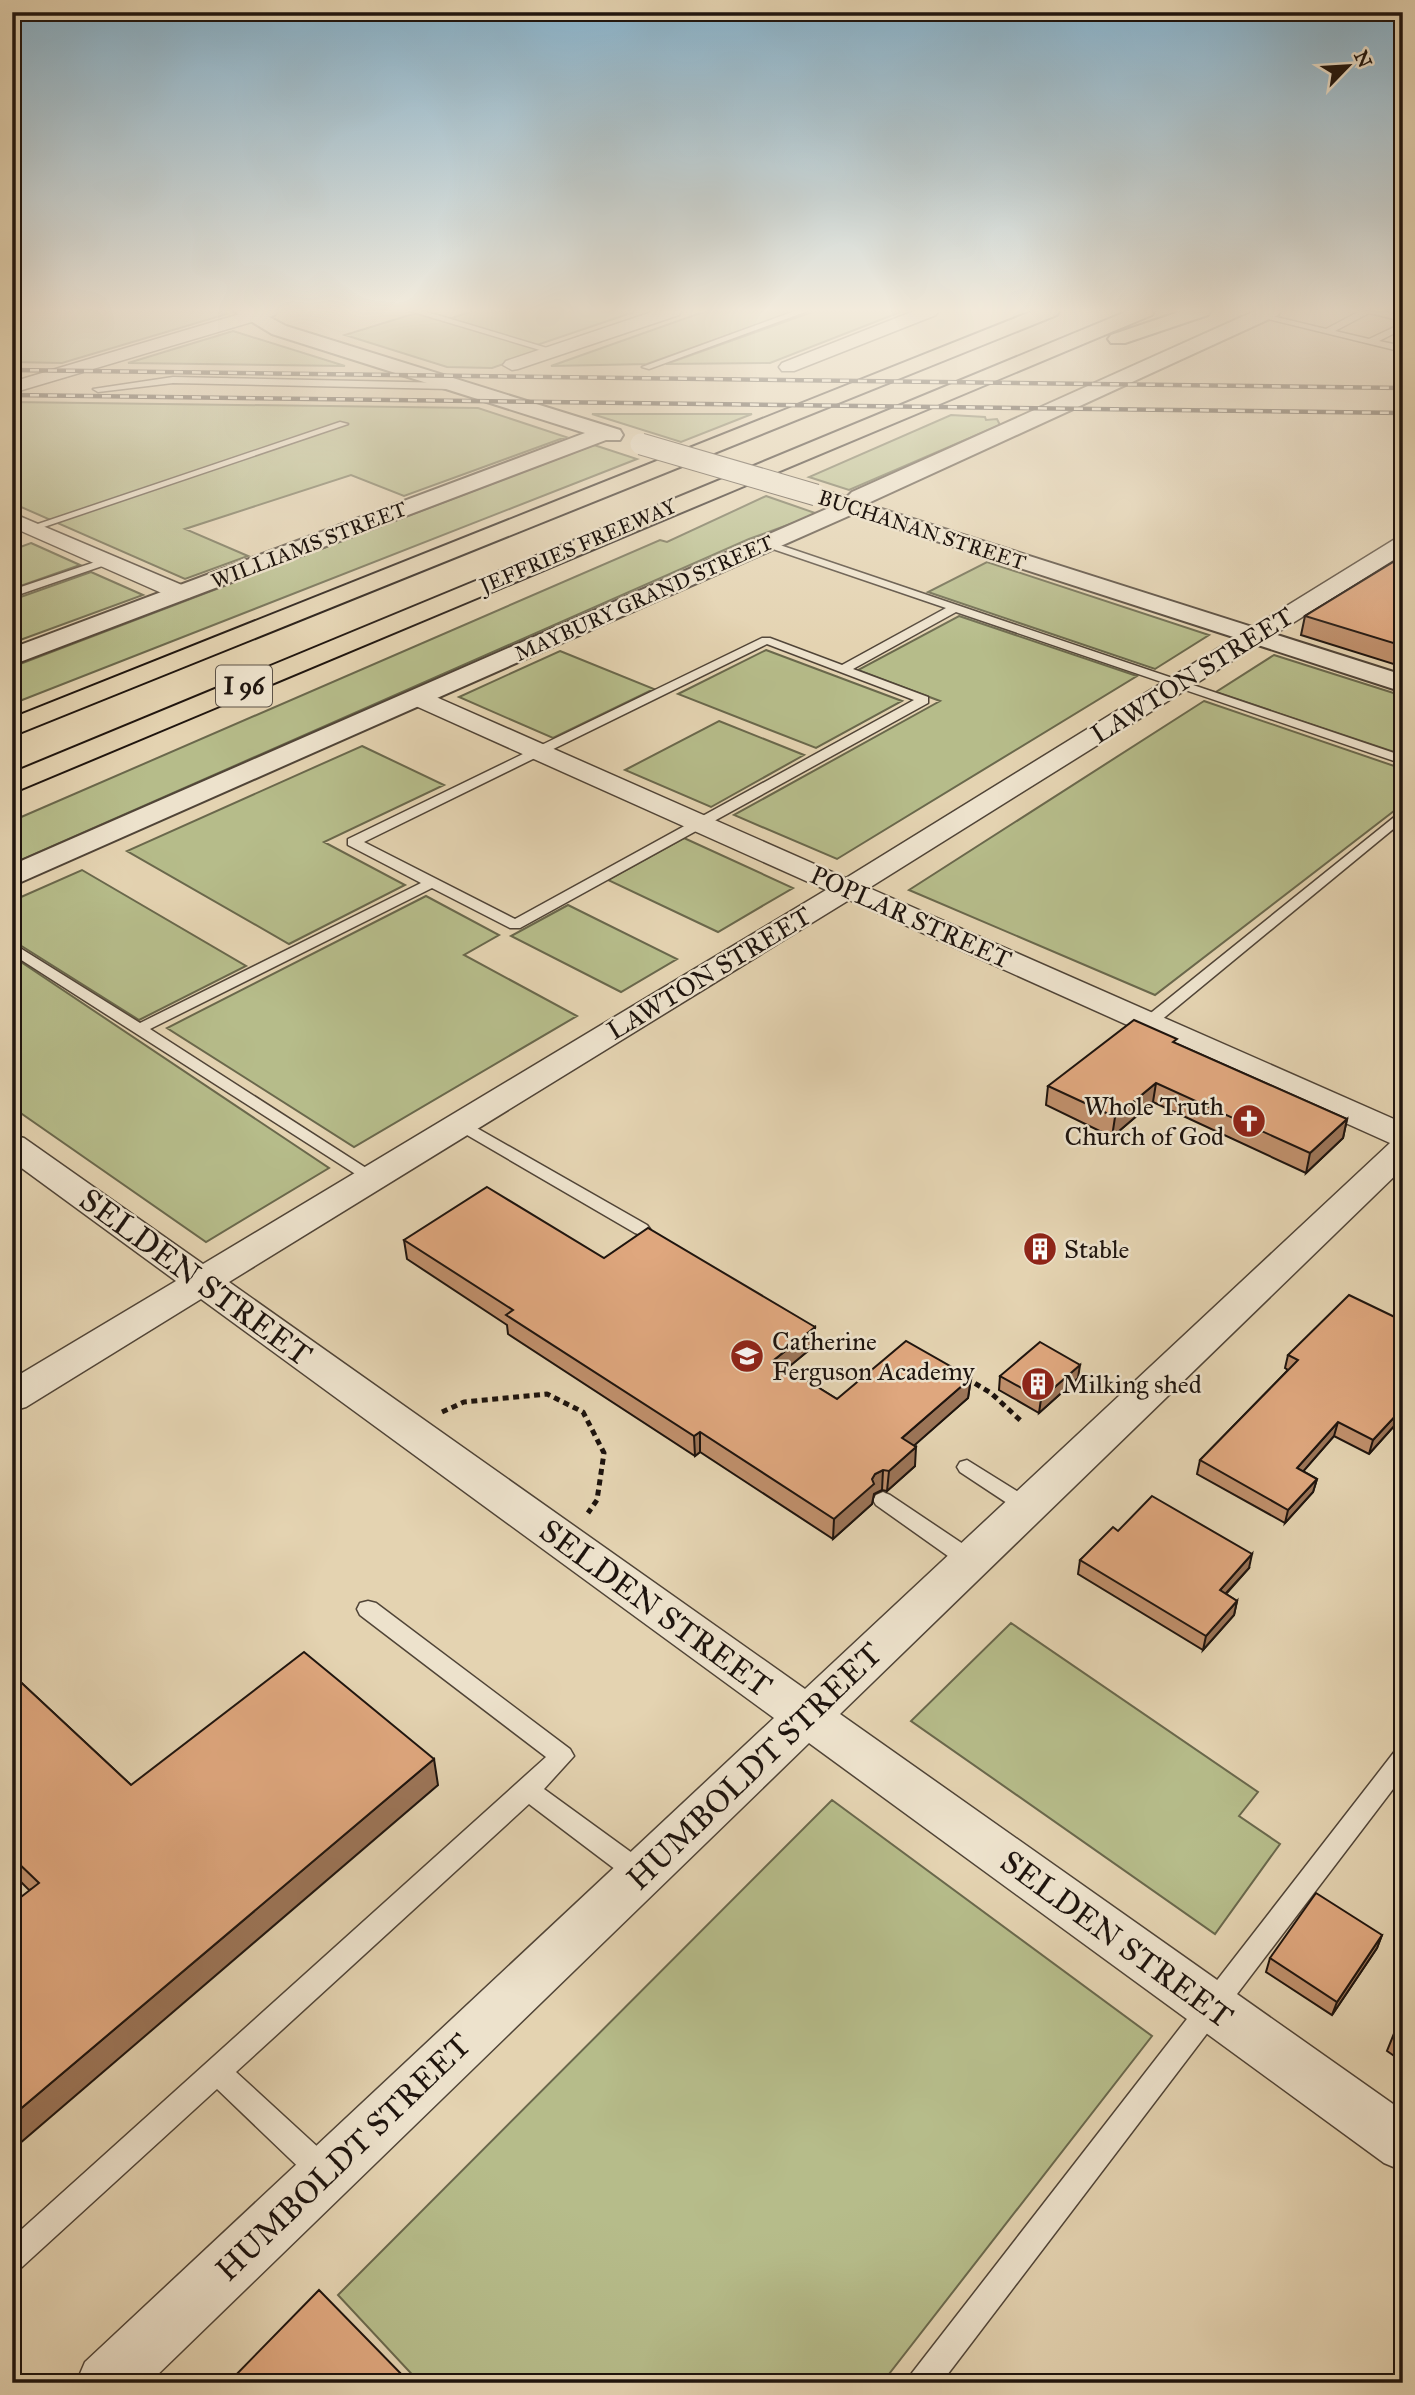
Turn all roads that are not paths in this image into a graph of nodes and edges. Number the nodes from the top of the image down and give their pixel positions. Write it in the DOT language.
graph roads {
  1 [pos="571,423"];
  2 [pos="772,423"];
  3 [pos="874,423"];
  4 [pos="1025,423"];
  5 [pos="343,424"];
  6 [pos="605,433"];
  7 [pos="852,506"];
  8 [pos="18,527"];
  9 [pos="768,544"];
  10 [pos="1403,544"];
  11 [pos="107,561"];
  12 [pos="181,593"];
  13 [pos="12,594"];
  14 [pos="955,608"];
  15 [pos="307,610"];
  16 [pos="1253,637"];
  17 [pos="12,657"];
  18 [pos="843,669"];
  19 [pos="1179,684"];
  20 [pos="1403,684"];
  21 [pos="418,698"];
  22 [pos="12,714"];
  23 [pos="12,728"];
  24 [pos="540,752"];
  25 [pos="1403,760"];
  26 [pos="12,784"];
  27 [pos="1403,814"];
  28 [pos="699,823"];
  29 [pos="12,877"];
  30 [pos="432,883"];
  31 [pos="848,889"];
  32 [pos="12,947"];
  33 [pos="1148,1023"];
  34 [pos="139,1029"];
  35 [pos="461,1124"];
  36 [pos="1403,1136"];
  37 [pos="12,1145"];
  38 [pos="1403,1149"];
  39 [pos="371,1179"];
  40 [pos="641,1229"];
  41 [pos="202,1282"];
  42 [pos="12,1397"];
  43 [pos="967,1467"];
  44 [pos="883,1500"];
  45 [pos="1026,1506"];
  46 [pos="970,1560"];
  47 [pos="368,1609"];
  48 [pos="807,1716"];
  49 [pos="1403,1758"];
  50 [pos="528,1790"];
  51 [pos="641,1874"];
  52 [pos="1211,2007"];
  53 [pos="217,2072"];
  54 [pos="1403,2144"];
  55 [pos="326,2173"];
  56 [pos="12,2257"];
  57 [pos="106,2383"];
  58 [pos="922,2383"];
  1 -- 6 [label="street, BUCHANAN STREET"];
  2 -- 15 [label="highway, JEFFRIES FREEWAY / I 96"];
  3 -- 26 [label="highway, JEFFRIES FREEWAY / I 96"];
  4 -- 7 [label="street, MAYBURY GRAND STREET"];
  5 -- 8 [label="lane"];
  6 -- 7 [label="street, BUCHANAN STREET, bridge"];
  6 -- 12 [label="street, WILLIAMS STREET"];
  7 -- 9 [label="street, MAYBURY GRAND STREET"];
  7 -- 16 [label="street, BUCHANAN STREET"];
  8 -- 11 [label="street"];
  9 -- 14 [label="lane"];
  9 -- 21 [label="street, MAYBURY GRAND STREET"];
  10 -- 16 [label="street, LAWTON STREET"];
  11 -- 12 [label="street"];
  11 -- 13 [label="lane"];
  12 -- 17 [label="street, WILLIAMS STREET"];
  14 -- 18 [label="lane"];
  14 -- 19 [label="lane"];
  15 -- 22 [label="highway"];
  15 -- 23 [label="highway, JEFFRIES FREEWAY / I 96"];
  16 -- 19 [label="street, LAWTON STREET"];
  16 -- 20 [label="street, BUCHANAN STREET"];
  18 -- 24 [label="lane"];
  18 -- 28 [label="lane"];
  19 -- 25 [label="lane"];
  19 -- 31 [label="street, LAWTON STREET"];
  21 -- 24 [label="street, POPLAR STREET"];
  21 -- 29 [label="street, MAYBURY GRAND STREET"];
  24 -- 28 [label="street, POPLAR STREET"];
  24 -- 30 [label="lane"];
  27 -- 33 [label="lane"];
  28 -- 30 [label="lane"];
  28 -- 31 [label="street, POPLAR STREET"];
  30 -- 34 [label="lane"];
  31 -- 33 [label="street, POPLAR STREET"];
  31 -- 35 [label="street, LAWTON STREET"];
  32 -- 34 [label="lane"];
  33 -- 36 [label="street, POPLAR STREET"];
  34 -- 39 [label="lane"];
  35 -- 39 [label="street, LAWTON STREET"];
  35 -- 40 [label="lane"];
  37 -- 41 [label="street, SELDEN STREET"];
  38 -- 45 [label="street, HUMBOLDT STREET"];
  39 -- 41 [label="street, LAWTON STREET"];
  41 -- 42 [label="street, LAWTON STREET"];
  41 -- 48 [label="street, SELDEN STREET"];
  43 -- 45 [label="lane"];
  44 -- 46 [label="lane"];
  45 -- 46 [label="street, HUMBOLDT STREET"];
  46 -- 48 [label="street, HUMBOLDT STREET"];
  47 -- 50 [label="lane"];
  48 -- 51 [label="street, HUMBOLDT STREET"];
  48 -- 52 [label="street, SELDEN STREET"];
  49 -- 52 [label="lane"];
  50 -- 51 [label="lane"];
  50 -- 53 [label="lane"];
  51 -- 55 [label="street, HUMBOLDT STREET"];
  52 -- 54 [label="street, SELDEN STREET"];
  52 -- 58 [label="lane"];
  53 -- 55 [label="lane"];
  53 -- 56 [label="lane"];
  55 -- 57 [label="street, HUMBOLDT STREET"];
}
